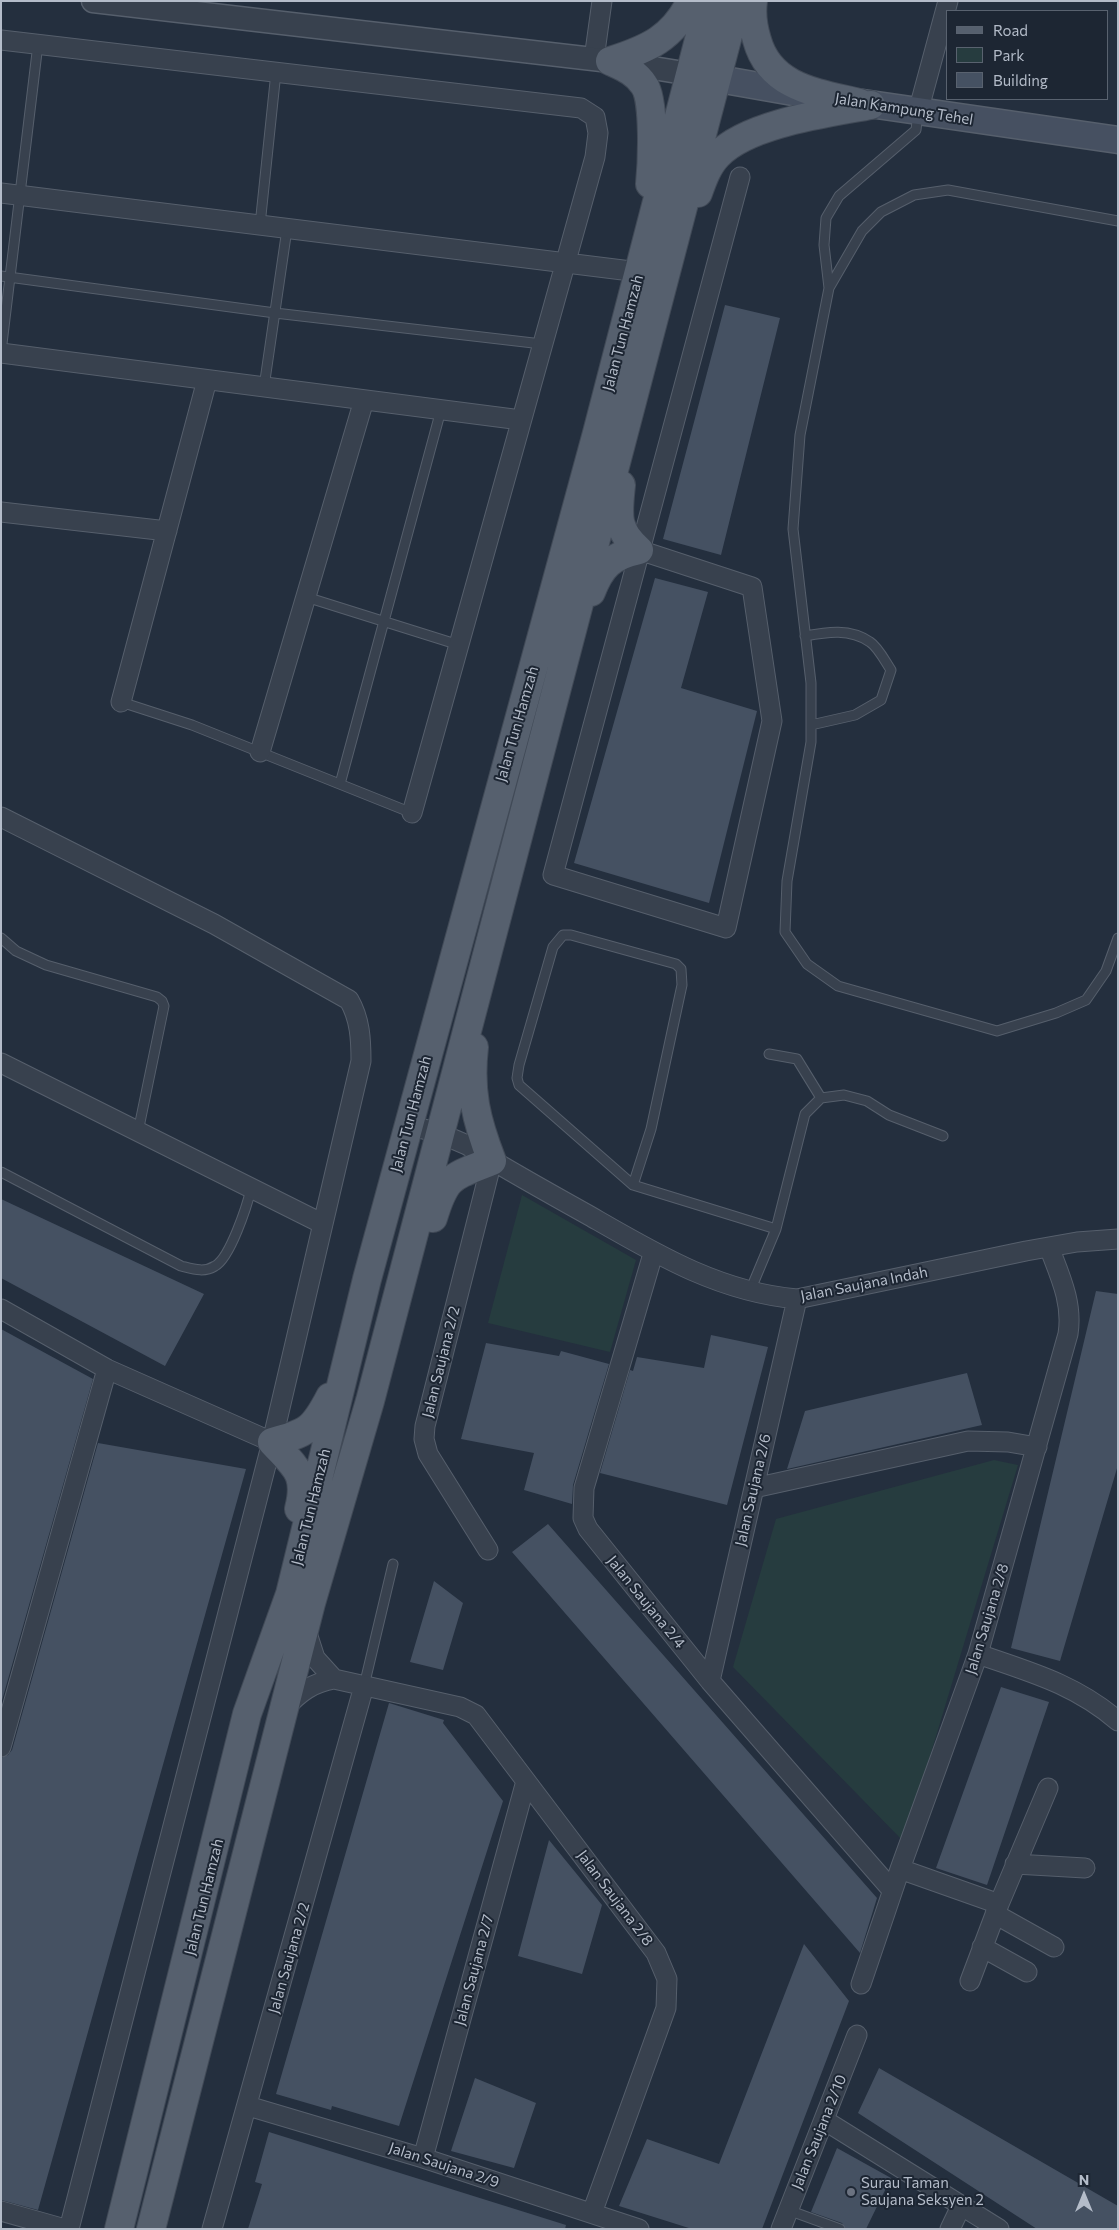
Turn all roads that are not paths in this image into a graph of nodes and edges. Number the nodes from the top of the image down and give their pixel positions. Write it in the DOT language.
graph roads {
  1 [pos="93,1"];
  2 [pos="602,1"];
  3 [pos="692,1"];
  4 [pos="709,1"];
  5 [pos="737,1"];
  6 [pos="753,1"];
  7 [pos="948,1"];
  8 [pos="1,40"];
  9 [pos="38,44"];
  10 [pos="602,60"];
  11 [pos="276,72"];
  12 [pos="703,77"];
  13 [pos="871,105"];
  14 [pos="918,112"];
  15 [pos="1118,140"];
  16 [pos="740,178"];
  17 [pos="1,193"];
  18 [pos="20,196"];
  19 [pos="1118,221"];
  20 [pos="260,225"];
  21 [pos="287,229"];
  22 [pos="646,245"];
  23 [pos="565,263"];
  24 [pos="639,272"];
  25 [pos="6,277"];
  26 [pos="829,288"];
  27 [pos="655,308"];
  28 [pos="275,313"];
  29 [pos="542,344"];
  30 [pos="1,353"];
  31 [pos="207,380"];
  32 [pos="264,387"];
  33 [pos="364,400"];
  34 [pos="441,410"];
  35 [pos="627,417"];
  36 [pos="521,420"];
  37 [pos="1,512"];
  38 [pos="167,531"];
  39 [pos="639,550"];
  40 [pos="306,597"];
  41 [pos="384,622"];
  42 [pos="805,636"];
  43 [pos="459,645"];
  44 [pos="562,670"];
  45 [pos="121,702"];
  46 [pos="810,725"];
  47 [pos="260,752"];
  48 [pos="340,784"];
  49 [pos="412,813"];
  50 [pos="1,817"];
  51 [pos="500,905"];
  52 [pos="1,938"];
  53 [pos="1118,938"];
  54 [pos="769,1054"];
  55 [pos="1,1063"];
  56 [pos="821,1098"];
  57 [pos="408,1125"];
  58 [pos="138,1132"];
  59 [pos="439,1133"];
  60 [pos="943,1136"];
  61 [pos="492,1161"];
  62 [pos="1,1172"];
  63 [pos="633,1186"];
  64 [pos="251,1189"];
  65 [pos="323,1224"];
  66 [pos="776,1229"];
  67 [pos="1118,1239"];
  68 [pos="1050,1247"];
  69 [pos="654,1254"];
  70 [pos="367,1278"];
  71 [pos="750,1292"];
  72 [pos="797,1299"];
  73 [pos="1,1309"];
  74 [pos="379,1368"];
  75 [pos="107,1369"];
  76 [pos="272,1442"];
  77 [pos="1038,1447"];
  78 [pos="754,1488"];
  79 [pos="488,1550"];
  80 [pos="393,1564"];
  81 [pos="305,1627"];
  82 [pos="978,1654"];
  83 [pos="334,1679"];
  84 [pos="710,1681"];
  85 [pos="364,1686"];
  86 [pos="285,1708"];
  87 [pos="248,1714"];
  88 [pos="1118,1720"];
  89 [pos="1,1746"];
  90 [pos="526,1781"];
  91 [pos="1048,1788"];
  92 [pos="1016,1864"];
  93 [pos="1085,1868"];
  94 [pos="900,1869"];
  95 [pos="892,1890"];
  96 [pos="997,1909"];
  97 [pos="982,1947"];
  98 [pos="1054,1947"];
  99 [pos="1027,1972"];
  100 [pos="970,1982"];
  101 [pos="861,1984"];
  102 [pos="858,2035"];
  103 [pos="248,2106"];
  104 [pos="824,2120"];
  105 [pos="423,2158"];
  106 [pos="961,2206"];
  107 [pos="788,2210"];
  108 [pos="1,2211"];
  109 [pos="592,2213"];
  110 [pos="154,2225"];
  111 [pos="64,2229"];
  112 [pos="69,2229"];
  113 [pos="119,2229"];
  114 [pos="212,2229"];
  115 [pos="639,2229"];
  116 [pos="781,2229"];
  117 [pos="840,2229"];
  118 [pos="950,2229"];
  119 [pos="998,2229"];
  1 -- 10 [label="street"];
  2 -- 10 [label="street"];
  3 -- 10 [label="main road"];
  4 -- 12 [label="main road, Jalan Tun Hamzah"];
  5 -- 12 [label="main road, Jalan Tun Hamzah"];
  6 -- 13 [label="main road"];
  7 -- 14 [label="street"];
  8 -- 9 [label="street"];
  9 -- 11 [label="street"];
  9 -- 18 [label="lane"];
  10 -- 12 [label="street"];
  10 -- 22 [label="main road"];
  11 -- 20 [label="lane"];
  11 -- 23 [label="street"];
  12 -- 13 [label="main road, Jalan Kampung Tehel"];
  12 -- 22 [label="main road, Jalan Tun Hamzah"];
  12 -- 27 [label="main road, Jalan Tun Hamzah"];
  13 -- 14 [label="main road, Jalan Kampung Tehel"];
  13 -- 27 [label="main road"];
  14 -- 15 [label="main road, Jalan Kampung Tehel"];
  14 -- 26 [label="lane"];
  16 -- 39 [label="street"];
  17 -- 18 [label="street"];
  18 -- 20 [label="street"];
  18 -- 25 [label="lane"];
  19 -- 26 [label="lane"];
  20 -- 21 [label="street"];
  21 -- 23 [label="street"];
  21 -- 28 [label="lane"];
  22 -- 24 [label="main road, Jalan Tun Hamzah"];
  23 -- 24 [label="street"];
  23 -- 29 [label="street"];
  24 -- 57 [label="main road, Jalan Tun Hamzah"];
  25 -- 28 [label="lane"];
  25 -- 30 [label="lane"];
  26 -- 42 [label="lane"];
  27 -- 35 [label="main road, Jalan Tun Hamzah"];
  28 -- 29 [label="lane"];
  28 -- 32 [label="lane"];
  29 -- 36 [label="street"];
  30 -- 31 [label="street"];
  31 -- 32 [label="street"];
  31 -- 38 [label="street"];
  32 -- 33 [label="street"];
  33 -- 34 [label="street"];
  33 -- 40 [label="street"];
  34 -- 36 [label="street"];
  34 -- 41 [label="lane"];
  35 -- 39 [label="main road"];
  35 -- 44 [label="main road, Jalan Tun Hamzah"];
  36 -- 43 [label="street"];
  37 -- 38 [label="street"];
  38 -- 45 [label="street"];
  39 -- 39 [label="street"];
  39 -- 44 [label="main road"];
  40 -- 41 [label="lane"];
  40 -- 47 [label="street"];
  41 -- 43 [label="lane"];
  41 -- 48 [label="lane"];
  42 -- 46 [label="lane"];
  42 -- 46 [label="lane"];
  43 -- 49 [label="street"];
  44 -- 51 [label="main road, Jalan Tun Hamzah"];
  45 -- 47 [label="lane"];
  46 -- 53 [label="lane"];
  47 -- 48 [label="lane"];
  48 -- 49 [label="lane"];
  50 -- 65 [label="street"];
  51 -- 59 [label="main road, Jalan Tun Hamzah"];
  51 -- 61 [label="main road"];
  52 -- 58 [label="lane"];
  54 -- 56 [label="lane"];
  55 -- 58 [label="street"];
  56 -- 60 [label="lane"];
  56 -- 66 [label="lane"];
  57 -- 59 [label="street, Jalan Saujana Indah"];
  57 -- 70 [label="main road, Jalan Tun Hamzah"];
  58 -- 64 [label="street"];
  59 -- 61 [label="street, Jalan Saujana Indah"];
  59 -- 74 [label="main road, Jalan Tun Hamzah"];
  61 -- 69 [label="street, Jalan Saujana Indah"];
  61 -- 74 [label="main road"];
  61 -- 79 [label="street, Jalan Saujana 2/2"];
  62 -- 64 [label="lane"];
  63 -- 63 [label="lane"];
  63 -- 66 [label="lane"];
  64 -- 65 [label="street"];
  65 -- 76 [label="street"];
  66 -- 71 [label="lane"];
  67 -- 68 [label="street, Jalan Saujana Indah"];
  68 -- 72 [label="street, Jalan Saujana Indah"];
  68 -- 77 [label="street, Jalan Saujana 2/8"];
  69 -- 71 [label="street, Jalan Saujana Indah"];
  69 -- 84 [label="street, Jalan Saujana 2/4"];
  70 -- 76 [label="main road"];
  70 -- 87 [label="main road, Jalan Tun Hamzah"];
  71 -- 72 [label="street, Jalan Saujana Indah"];
  72 -- 78 [label="street, Jalan Saujana 2/6"];
  73 -- 75 [label="street"];
  74 -- 81 [label="main road, Jalan Tun Hamzah"];
  75 -- 76 [label="street"];
  75 -- 89 [label="street"];
  76 -- 87 [label="main road"];
  76 -- 112 [label="street"];
  77 -- 78 [label="street"];
  77 -- 82 [label="street, Jalan Saujana 2/8"];
  78 -- 84 [label="street, Jalan Saujana 2/6"];
  80 -- 85 [label="lane"];
  81 -- 83 [label="street"];
  81 -- 86 [label="main road, Jalan Tun Hamzah"];
  82 -- 88 [label="street"];
  82 -- 94 [label="street, Jalan Saujana 2/8"];
  83 -- 85 [label="street, Jalan Saujana 2/8"];
  83 -- 86 [label="street"];
  84 -- 95 [label="street, Jalan Saujana 2/4"];
  85 -- 90 [label="street, Jalan Saujana 2/8"];
  85 -- 103 [label="street, Jalan Saujana 2/2"];
  86 -- 110 [label="main road, Jalan Tun Hamzah"];
  87 -- 113 [label="main road, Jalan Tun Hamzah"];
  90 -- 105 [label="street, Jalan Saujana 2/7"];
  90 -- 109 [label="street, Jalan Saujana 2/8"];
  91 -- 92 [label="street"];
  92 -- 93 [label="street"];
  92 -- 96 [label="street"];
  94 -- 95 [label="street, Jalan Saujana 2/8"];
  94 -- 96 [label="street"];
  95 -- 101 [label="street, Jalan Saujana 2/8"];
  96 -- 97 [label="street"];
  96 -- 98 [label="street"];
  97 -- 99 [label="street"];
  97 -- 100 [label="street"];
  102 -- 104 [label="street, Jalan Saujana 2/10"];
  103 -- 105 [label="street, Jalan Saujana 2/9"];
  103 -- 114 [label="street, Jalan Saujana 2/2"];
  104 -- 106 [label="street"];
  104 -- 107 [label="street, Jalan Saujana 2/10"];
  105 -- 109 [label="street, Jalan Saujana 2/9"];
  106 -- 118 [label="street"];
  106 -- 119 [label="street"];
  107 -- 116 [label="street, Jalan Saujana 2/10"];
  107 -- 117 [label="lane"];
  108 -- 111 [label="street"];
  109 -- 115 [label="street, Jalan Saujana 2/9"];
}
